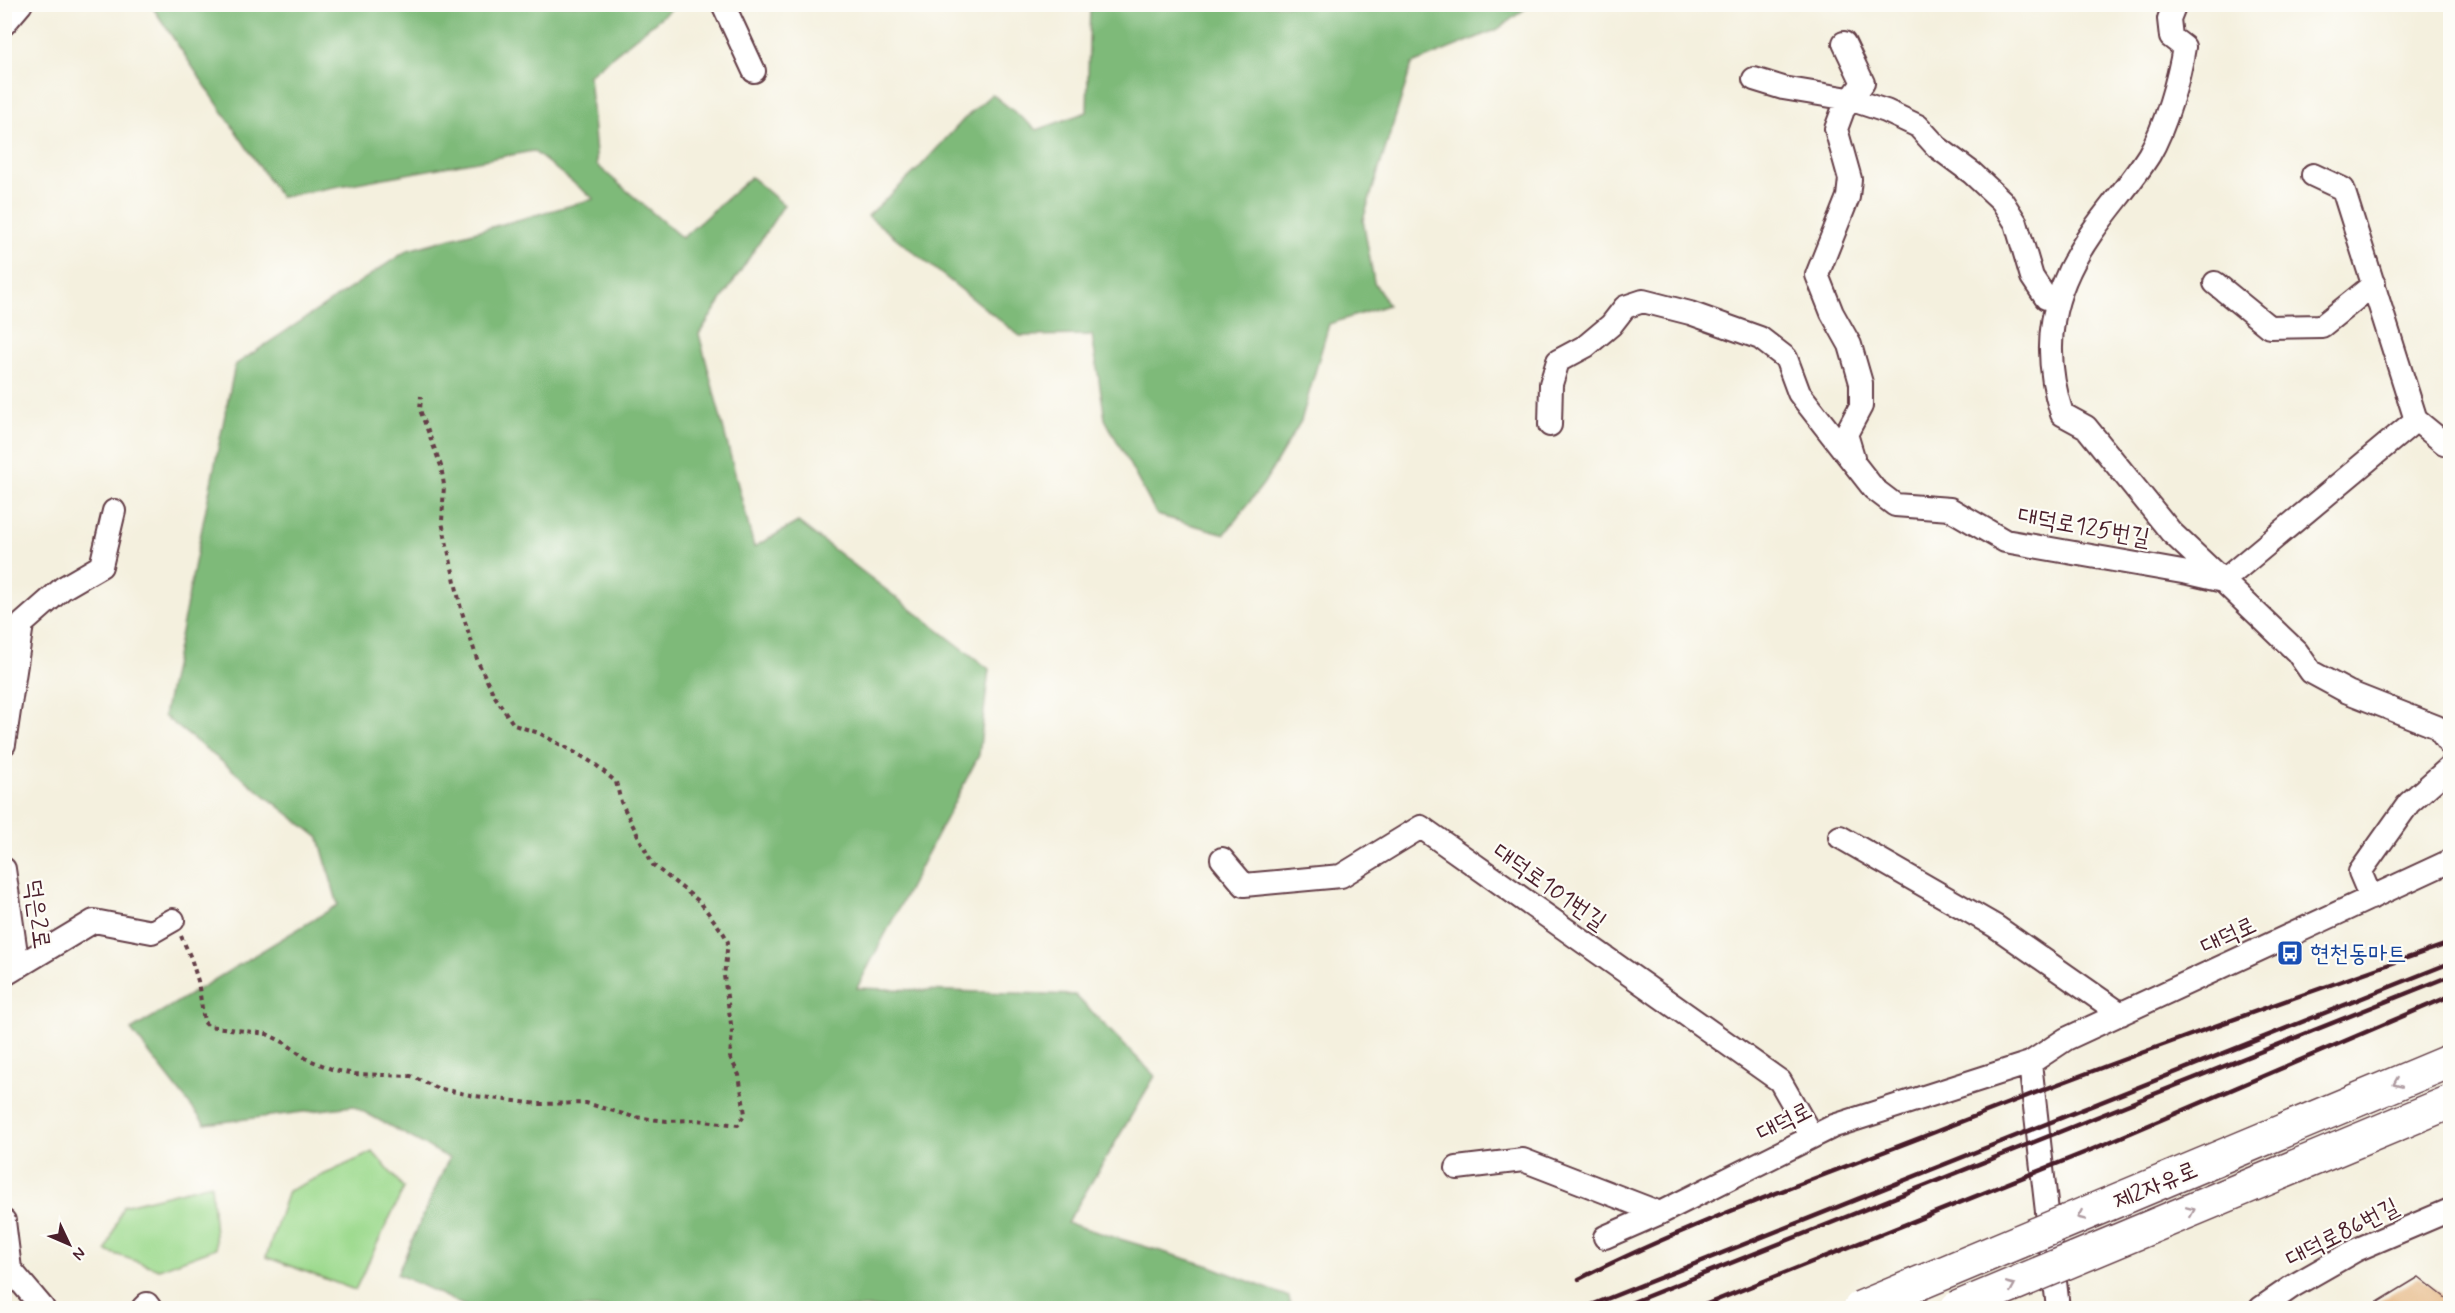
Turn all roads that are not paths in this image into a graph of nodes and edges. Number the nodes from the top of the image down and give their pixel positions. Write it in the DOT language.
graph roads {
  1 [pos="21,4"];
  2 [pos="723,4"];
  3 [pos="2175,4"];
  4 [pos="4,24"];
  5 [pos="1844,43"];
  6 [pos="754,71"];
  7 [pos="1754,79"];
  8 [pos="1849,99"];
  9 [pos="2313,175"];
  10 [pos="2215,283"];
  11 [pos="2374,284"];
  12 [pos="2057,301"];
  13 [pos="2416,420"];
  14 [pos="1550,425"];
  15 [pos="2451,445"];
  16 [pos="1854,462"];
  17 [pos="114,511"];
  18 [pos="2223,581"];
  19 [pos="4,744"];
  20 [pos="2451,745"];
  21 [pos="2451,767"];
  22 [pos="1840,837"];
  23 [pos="1222,859"];
  24 [pos="2451,861"];
  25 [pos="4,869"];
  26 [pos="2371,898"];
  27 [pos="173,920"];
  28 [pos="11,971"];
  29 [pos="2121,1014"];
  30 [pos="2451,1061"];
  31 [pos="2030,1063"];
  32 [pos="2451,1102"];
  33 [pos="1812,1137"];
  34 [pos="1457,1168"];
  35 [pos="2451,1210"];
  36 [pos="1660,1213"];
  37 [pos="4,1221"];
  38 [pos="1605,1237"];
  39 [pos="7,1267"];
  40 [pos="43,1308"];
  41 [pos="142,1308"];
  42 [pos="150,1308"];
  43 [pos="1860,1308"];
  44 [pos="1957,1308"];
  45 [pos="2058,1308"];
  46 [pos="2261,1308"];
  1 -- 4 [label="street"];
  2 -- 6 [label="street"];
  3 -- 12 [label="street, 대덕로125번길"];
  5 -- 8 [label="street, 대덕로125번길"];
  7 -- 8 [label="street"];
  8 -- 12 [label="street"];
  8 -- 16 [label="street, 대덕로125번길"];
  9 -- 11 [label="street"];
  10 -- 11 [label="street"];
  11 -- 13 [label="street"];
  12 -- 18 [label="street, 대덕로125번길"];
  13 -- 15 [label="street"];
  13 -- 18 [label="street"];
  14 -- 16 [label="street, 대덕로125번길"];
  16 -- 18 [label="street, 대덕로125번길"];
  17 -- 19 [label="street"];
  18 -- 20 [label="street, 대덕로125번길"];
  21 -- 26 [label="street"];
  22 -- 29 [label="street"];
  23 -- 33 [label="street, 대덕로101번길"];
  24 -- 26 [label="street, 대덕로"];
  25 -- 28 [label="street, 덕은2로"];
  26 -- 29 [label="street, 대덕로"];
  27 -- 28 [label="street"];
  29 -- 31 [label="street, 대덕로"];
  30 -- 43 [label="highway, 제2자유로, one-way, bridge"];
  31 -- 33 [label="street, 대덕로"];
  31 -- 45 [label="street"];
  44 -- 32 [label="highway, 제2자유로, one-way, bridge"];
  33 -- 36 [label="street, 대덕로"];
  34 -- 36 [label="street"];
  35 -- 46 [label="street, 대덕로86번길"];
  36 -- 38 [label="street, 대덕로"];
  37 -- 39 [label="street"];
  39 -- 40 [label="street"];
  41 -- 42 [label="street"];
}
